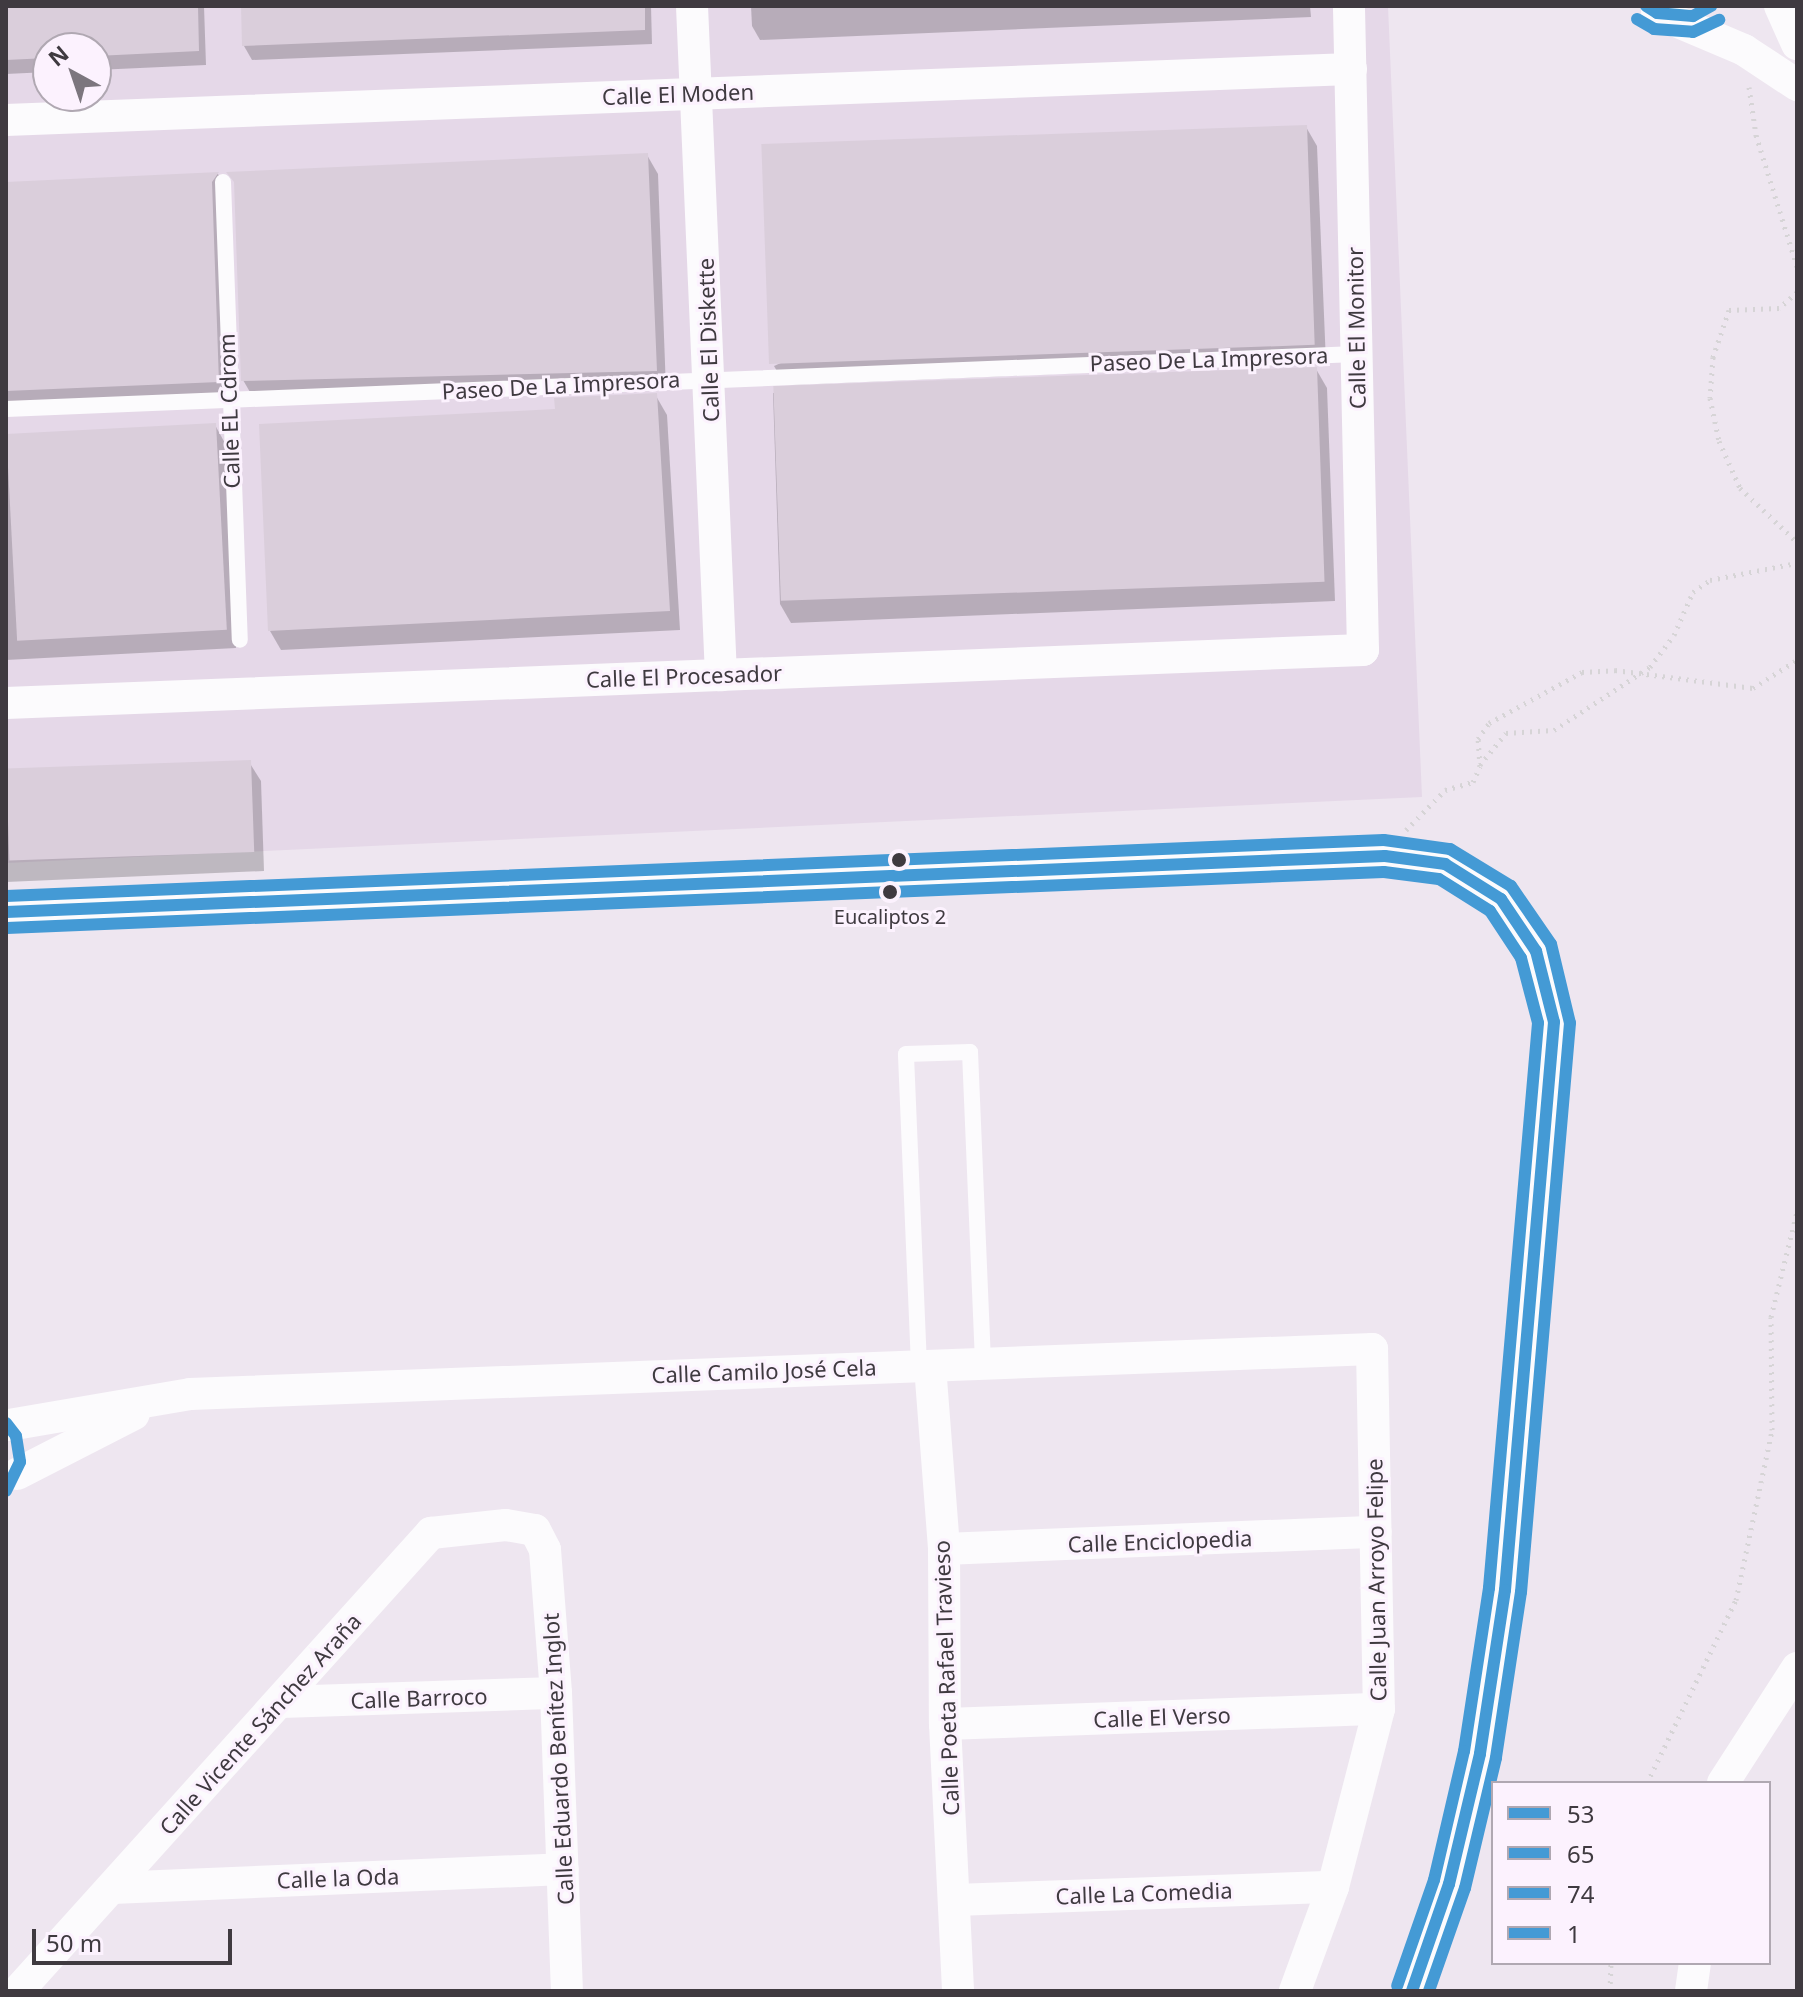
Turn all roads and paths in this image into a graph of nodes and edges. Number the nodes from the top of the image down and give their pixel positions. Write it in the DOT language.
graph roads {
  1 [pos="692,6"];
  2 [pos="1349,6"];
  3 [pos="1711,6"];
  4 [pos="1780,6"];
  5 [pos="1652,10"];
  6 [pos="1797,44"];
  7 [pos="1744,50"];
  8 [pos="1351,69"];
  9 [pos="1797,85"];
  10 [pos="698,94"];
  11 [pos="6,120"];
  12 [pos="223,182"];
  13 [pos="1797,267"];
  14 [pos="1796,294"];
  15 [pos="1356,354"];
  16 [pos="709,378"];
  17 [pos="228,399"];
  18 [pos="6,409"];
  19 [pos="1797,542"];
  20 [pos="1797,563"];
  21 [pos="240,640"];
  22 [pos="1363,650"];
  23 [pos="1797,660"];
  24 [pos="1636,673"];
  25 [pos="721,675"];
  26 [pos="6,703"];
  27 [pos="1480,766"];
  28 [pos="1385,856"];
  29 [pos="6,912"];
  30 [pos="1797,1212"];
  31 [pos="1372,1349"];
  32 [pos="983,1363"];
  33 [pos="925,1366"];
  34 [pos="158,1401"];
  35 [pos="7,1424"];
  36 [pos="12,1483"];
  37 [pos="535,1530"];
  38 [pos="1376,1532"];
  39 [pos="944,1549"];
  40 [pos="1797,1668"];
  41 [pos="556,1693"];
  42 [pos="281,1702"];
  43 [pos="1379,1709"];
  44 [pos="945,1724"];
  45 [pos="1648,1781"];
  46 [pos="1724,1781"];
  47 [pos="563,1869"];
  48 [pos="1333,1887"];
  49 [pos="112,1888"];
  50 [pos="955,1900"];
  51 [pos="1611,1965"];
  52 [pos="1695,1965"];
  53 [pos="18,1991"];
  54 [pos="567,1991"];
  55 [pos="958,1991"];
  56 [pos="1295,1991"];
  57 [pos="1412,1991"];
  58 [pos="1610,1991"];
  59 [pos="1691,1991"];
  1 -- 10 [label="street, Calle El Diskette"];
  2 -- 8 [label="street, Calle El Monitor"];
  3 -- 5 [label="street"];
  4 -- 6 [label="street"];
  5 -- 7 [label="street"];
  7 -- 9 [label="street"];
  7 -- 13 [label="path"];
  8 -- 10 [label="street, Calle El Moden"];
  8 -- 15 [label="street, Calle El Monitor"];
  10 -- 11 [label="street, Calle El Moden"];
  10 -- 16 [label="street, Calle El Diskette"];
  12 -- 17 [label="lane, Calle EL Cdrom"];
  14 -- 19 [label="path"];
  15 -- 16 [label="lane, Paseo De La Impresora"];
  15 -- 22 [label="street, Calle El Monitor"];
  16 -- 17 [label="lane, Paseo De La Impresora"];
  16 -- 25 [label="street, Calle El Diskette"];
  17 -- 18 [label="lane, Paseo De La Impresora"];
  17 -- 21 [label="lane, Calle EL Cdrom"];
  20 -- 24 [label="path"];
  22 -- 25 [label="street, Calle El Procesador"];
  23 -- 24 [label="path"];
  24 -- 27 [label="path"];
  24 -- 27 [label="path"];
  25 -- 26 [label="street, Calle El Procesador"];
  27 -- 28 [label="path"];
  28 -- 29 [label="street"];
  28 -- 57 [label="street"];
  30 -- 45 [label="path"];
  31 -- 32 [label="street, Calle Camilo José Cela"];
  31 -- 38 [label="street, Calle Juan Arroyo Felipe"];
  32 -- 33 [label="street, Calle Camilo José Cela"];
  32 -- 33 [label="lane"];
  33 -- 34 [label="street, Calle Camilo José Cela"];
  33 -- 39 [label="street, Calle Poeta Rafael Travieso"];
  34 -- 35 [label="street, Calle Camilo José Cela"];
  34 -- 36 [label="street, Calle Camilo José Cela"];
  35 -- 36 [label="street"];
  37 -- 41 [label="street, Calle Eduardo Benítez Inglot"];
  37 -- 42 [label="street, Calle Vicente Sánchez Araña"];
  38 -- 39 [label="street, Calle Enciclopedia"];
  38 -- 43 [label="street, Calle Juan Arroyo Felipe"];
  39 -- 44 [label="street, Calle Poeta Rafael Travieso"];
  40 -- 46 [label="street"];
  41 -- 42 [label="street, Calle Barroco"];
  41 -- 47 [label="street, Calle Eduardo Benítez Inglot"];
  42 -- 49 [label="street, Calle Vicente Sánchez Araña"];
  43 -- 44 [label="street, Calle El Verso"];
  43 -- 48 [label="street, Calle Juan Arroyo Felipe"];
  44 -- 50 [label="street, Calle Poeta Rafael Travieso"];
  47 -- 49 [label="street, Calle la Oda"];
  47 -- 54 [label="street, Calle Eduardo Benítez Inglot"];
  48 -- 50 [label="street, Calle La Comedia"];
  48 -- 56 [label="street, Calle Juan Arroyo Felipe"];
  49 -- 53 [label="street, Calle Vicente Sánchez Araña"];
  50 -- 55 [label="street, Calle Poeta Rafael Travieso"];
  51 -- 58 [label="path"];
  52 -- 59 [label="street"];
}
